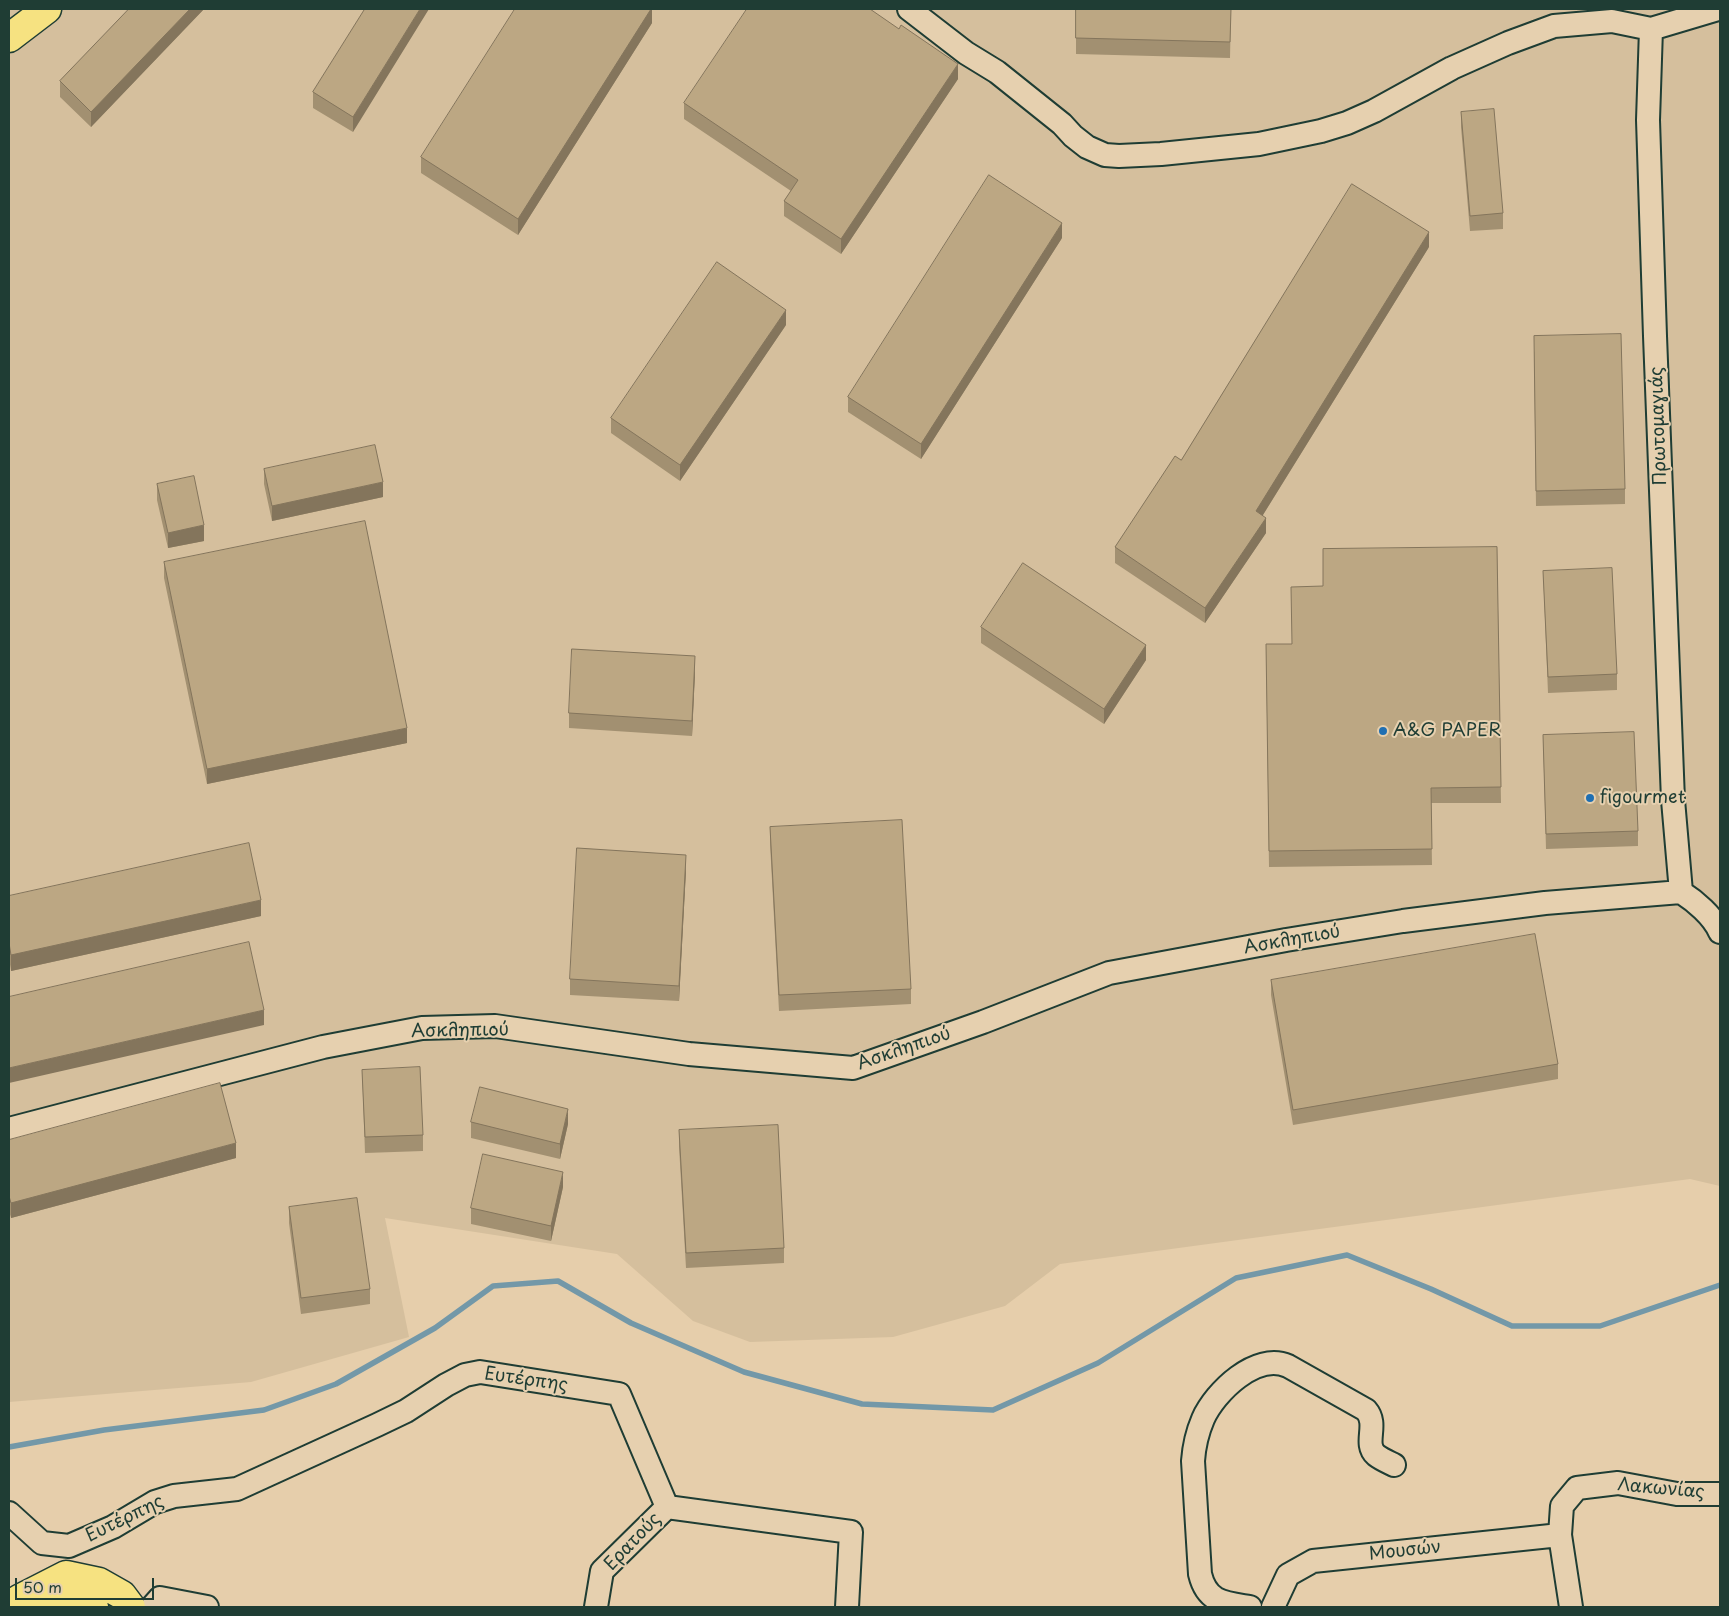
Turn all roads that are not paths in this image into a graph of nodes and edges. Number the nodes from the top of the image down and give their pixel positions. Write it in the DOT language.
graph roads {
  1 [pos="47,9"];
  2 [pos="909,9"];
  3 [pos="1718,9"];
  4 [pos="1651,29"];
  5 [pos="9,38"];
  6 [pos="1681,892"];
  7 [pos="1720,932"];
  8 [pos="9,1130"];
  9 [pos="1394,1465"];
  10 [pos="1720,1494"];
  11 [pos="666,1507"];
  12 [pos="9,1513"];
  13 [pos="1560,1535"];
  14 [pos="14,1599"];
  15 [pos="94,1607"];
  16 [pos="131,1607"];
  17 [pos="152,1607"];
  18 [pos="206,1607"];
  19 [pos="596,1607"];
  20 [pos="847,1607"];
  21 [pos="1250,1607"];
  22 [pos="1273,1607"];
  23 [pos="1571,1607"];
  1 -- 5 [label="main road"];
  2 -- 4 [label="street"];
  3 -- 4 [label="street"];
  4 -- 6 [label="street, Πρωτομαγιάς"];
  6 -- 7 [label="street"];
  6 -- 8 [label="street, Ασκληπιού"];
  9 -- 21 [label="street"];
  10 -- 13 [label="street, Λακωνίας"];
  11 -- 12 [label="street, Ευτέρπης"];
  11 -- 19 [label="street, Ερατούς"];
  11 -- 20 [label="street"];
  13 -- 22 [label="street, Μουσών"];
  13 -- 23 [label="street, Λακωνίας"];
  14 -- 15 [label="main road"];
  14 -- 16 [label="main road"];
  17 -- 18 [label="street"];
}
